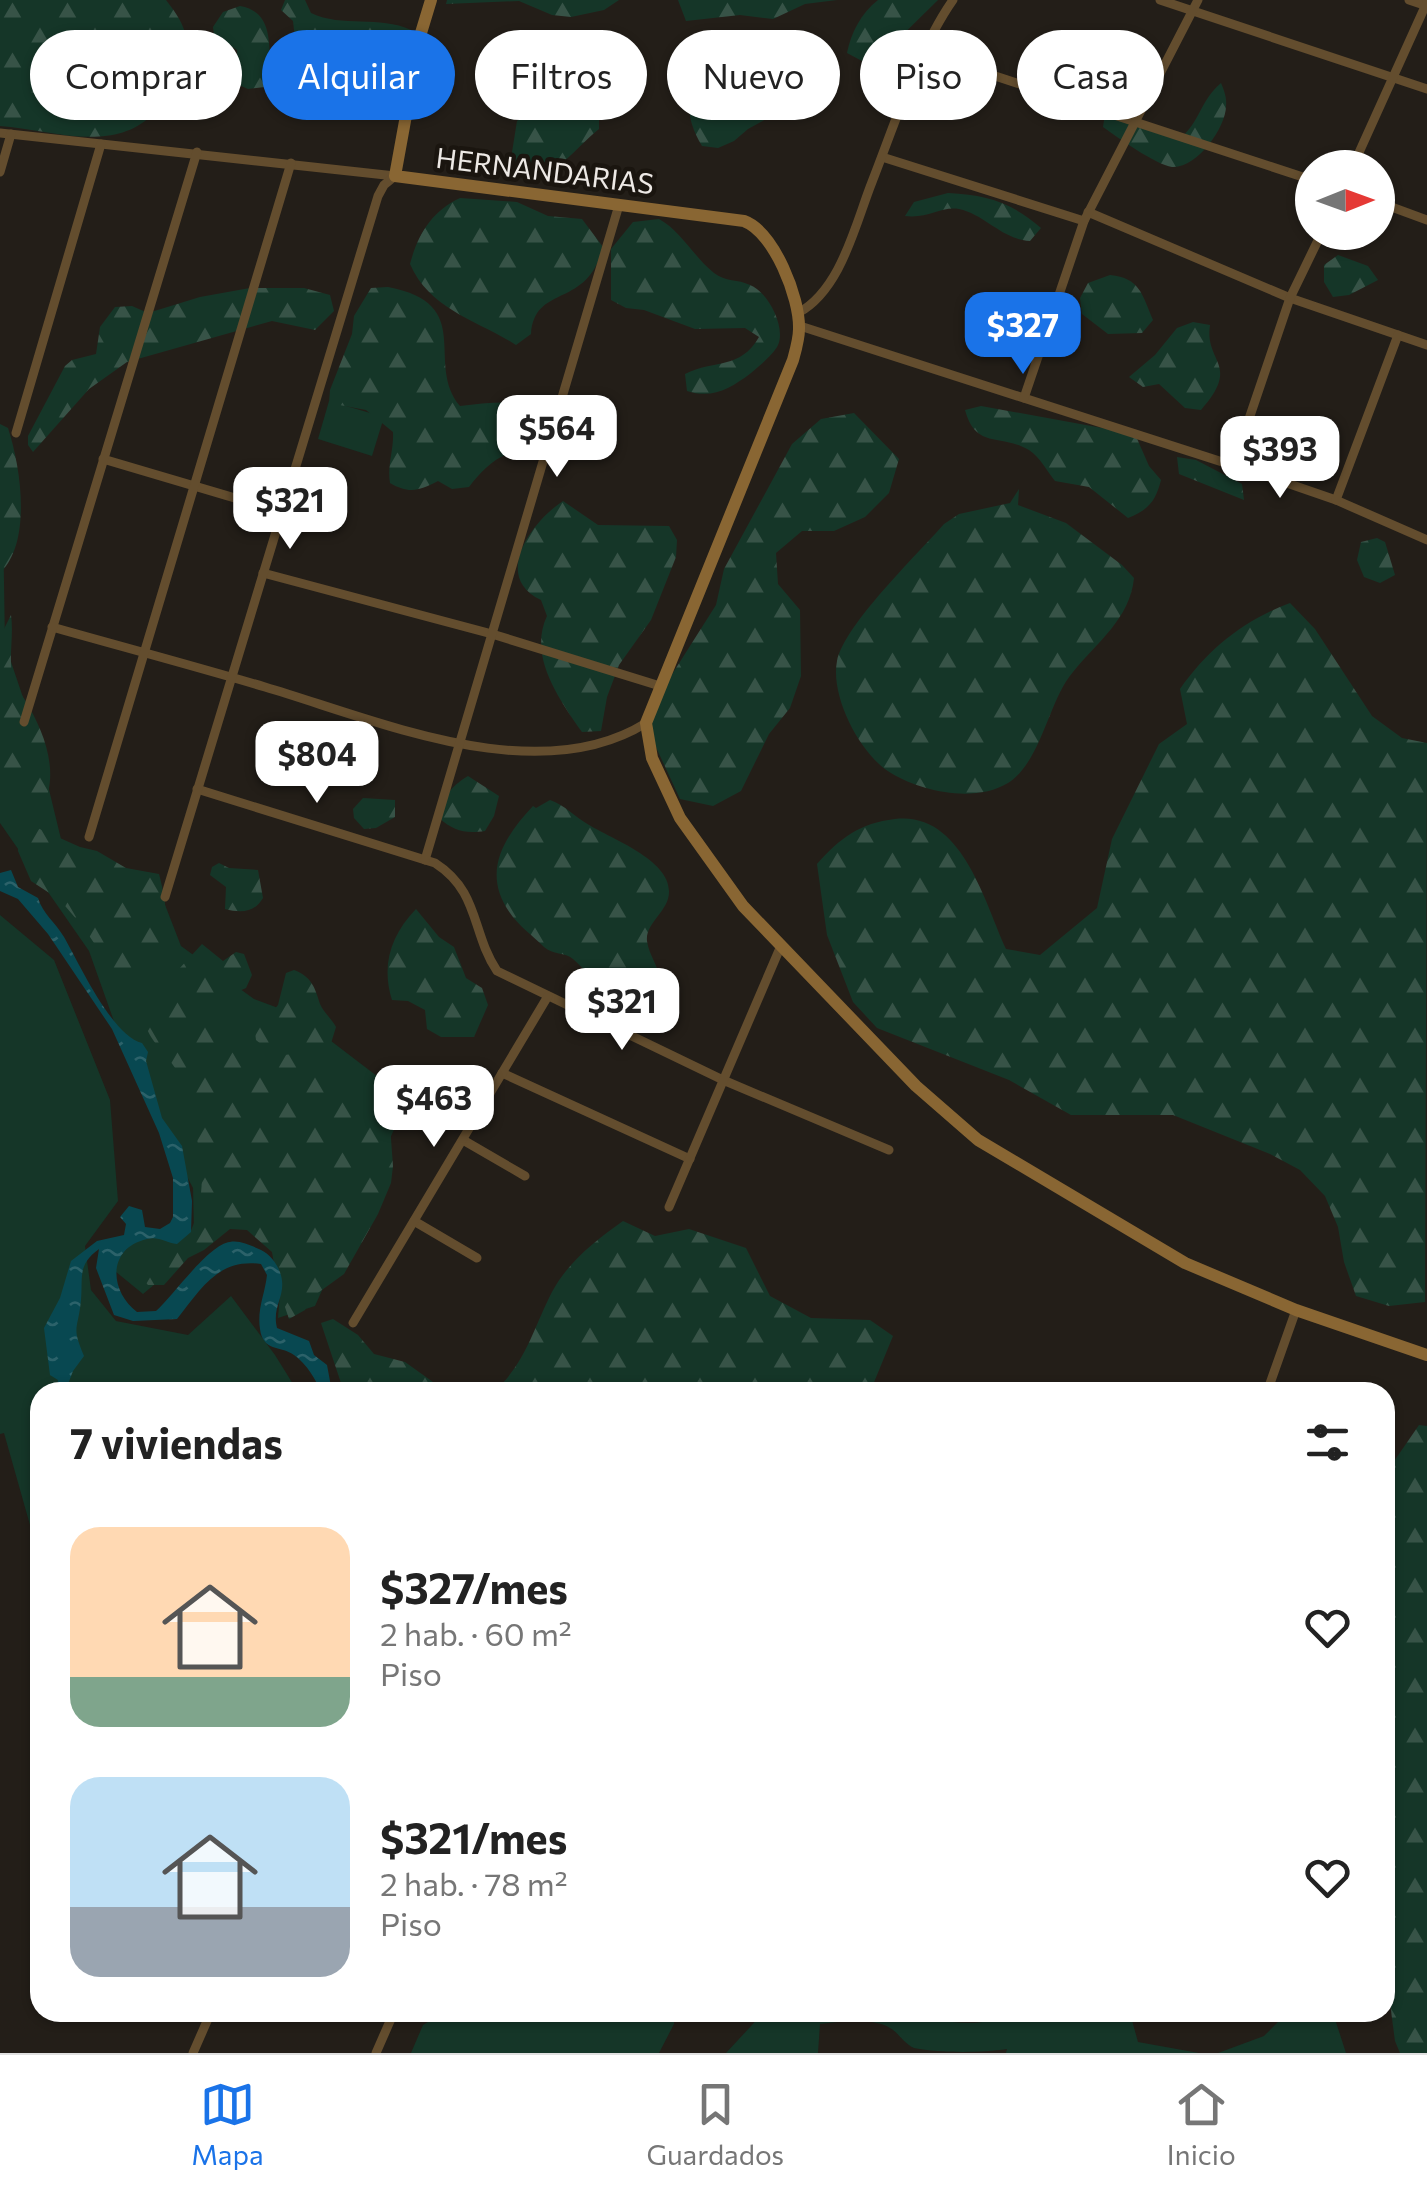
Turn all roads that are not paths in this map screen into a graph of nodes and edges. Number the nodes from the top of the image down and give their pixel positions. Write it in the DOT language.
graph roads {
  1 [pos="431,0"];
  2 [pos="953,0"];
  3 [pos="1160,0"];
  4 [pos="1408,0"];
  5 [pos="1196,5"];
  6 [pos="1426,5"];
  7 [pos="937,30"];
  8 [pos="997,77"];
  9 [pos="1393,78"];
  10 [pos="1427,89"];
  11 [pos="898,120"];
  12 [pos="1135,122"];
  13 [pos="6,133"];
  14 [pos="101,144"];
  15 [pos="1360,150"];
  16 [pos="198,152"];
  17 [pos="882,158"];
  18 [pos="291,163"];
  19 [pos="0,172"];
  20 [pos="1295,174"];
  21 [pos="394,176"];
  22 [pos="619,205"];
  23 [pos="1395,208"];
  24 [pos="1086,216"];
  25 [pos="1427,220"];
  26 [pos="1313,250"];
  27 [pos="1290,298"];
  28 [pos="799,320"];
  29 [pos="1398,335"];
  30 [pos="1427,345"];
  31 [pos="1024,398"];
  32 [pos="16,433"];
  33 [pos="103,459"];
  34 [pos="1234,466"];
  35 [pos="192,485"];
  36 [pos="1336,500"];
  37 [pos="282,512"];
  38 [pos="1427,540"];
  39 [pos="263,572"];
  40 [pos="52,628"];
  41 [pos="492,634"];
  42 [pos="143,652"];
  43 [pos="232,677"];
  44 [pos="660,686"];
  45 [pos="24,722"];
  46 [pos="646,723"];
  47 [pos="458,744"];
  48 [pos="197,789"];
  49 [pos="88,837"];
  50 [pos="424,860"];
  51 [pos="165,897"];
  52 [pos="780,948"];
  53 [pos="548,996"];
  54 [pos="502,1073"];
  55 [pos="723,1080"];
  56 [pos="463,1140"];
  57 [pos="889,1150"];
  58 [pos="690,1159"];
  59 [pos="525,1176"];
  60 [pos="669,1207"];
  61 [pos="414,1221"];
  62 [pos="477,1258"];
  63 [pos="1296,1310"];
  64 [pos="354,1323"];
  65 [pos="1427,1356"];
  66 [pos="1271,1382"];
  67 [pos="207,2022"];
  68 [pos="390,2022"];
  69 [pos="194,2053"];
  70 [pos="376,2053"];
  1 -- 21 [label="street, HERNANDARIAS"];
  2 -- 7 [label="street"];
  3 -- 5 [label="street"];
  4 -- 6 [label="street"];
  5 -- 9 [label="street"];
  5 -- 12 [label="street"];
  6 -- 9 [label="street"];
  8 -- 12 [label="street"];
  9 -- 10 [label="street"];
  9 -- 15 [label="street"];
  11 -- 17 [label="street"];
  12 -- 20 [label="street"];
  12 -- 24 [label="street"];
  13 -- 14 [label="street"];
  13 -- 19 [label="street"];
  14 -- 16 [label="street"];
  14 -- 32 [label="street"];
  16 -- 18 [label="street"];
  16 -- 33 [label="street"];
  17 -- 24 [label="street"];
  17 -- 28 [label="street"];
  18 -- 21 [label="street"];
  18 -- 35 [label="street"];
  21 -- 22 [label="street, HERNANDARIAS"];
  21 -- 37 [label="street"];
  22 -- 28 [label="street, HERNANDARIAS"];
  22 -- 41 [label="street"];
  23 -- 25 [label="street"];
  24 -- 27 [label="street"];
  24 -- 31 [label="street"];
  26 -- 27 [label="street"];
  27 -- 29 [label="street"];
  27 -- 34 [label="street"];
  28 -- 31 [label="street"];
  28 -- 44 [label="street"];
  29 -- 30 [label="street"];
  29 -- 36 [label="street"];
  31 -- 34 [label="street"];
  33 -- 35 [label="street"];
  33 -- 40 [label="street"];
  34 -- 36 [label="street"];
  35 -- 37 [label="street"];
  35 -- 42 [label="street"];
  36 -- 38 [label="street"];
  37 -- 39 [label="street"];
  39 -- 41 [label="street"];
  39 -- 43 [label="street"];
  40 -- 42 [label="street"];
  40 -- 45 [label="street"];
  41 -- 44 [label="street"];
  41 -- 47 [label="street"];
  42 -- 43 [label="street"];
  42 -- 49 [label="street"];
  43 -- 47 [label="street"];
  43 -- 48 [label="street"];
  44 -- 46 [label="street"];
  46 -- 47 [label="street"];
  46 -- 52 [label="street"];
  47 -- 50 [label="street"];
  48 -- 50 [label="street"];
  48 -- 51 [label="street"];
  50 -- 53 [label="street"];
  52 -- 55 [label="street"];
  52 -- 63 [label="street"];
  53 -- 54 [label="street"];
  53 -- 55 [label="street"];
  54 -- 56 [label="street"];
  54 -- 58 [label="street"];
  55 -- 57 [label="street"];
  55 -- 58 [label="street"];
  56 -- 59 [label="street"];
  56 -- 61 [label="street"];
  58 -- 60 [label="street"];
  61 -- 62 [label="street"];
  61 -- 64 [label="street"];
  63 -- 65 [label="street"];
  63 -- 66 [label="street"];
  67 -- 69 [label="street"];
  68 -- 70 [label="street"];
}
